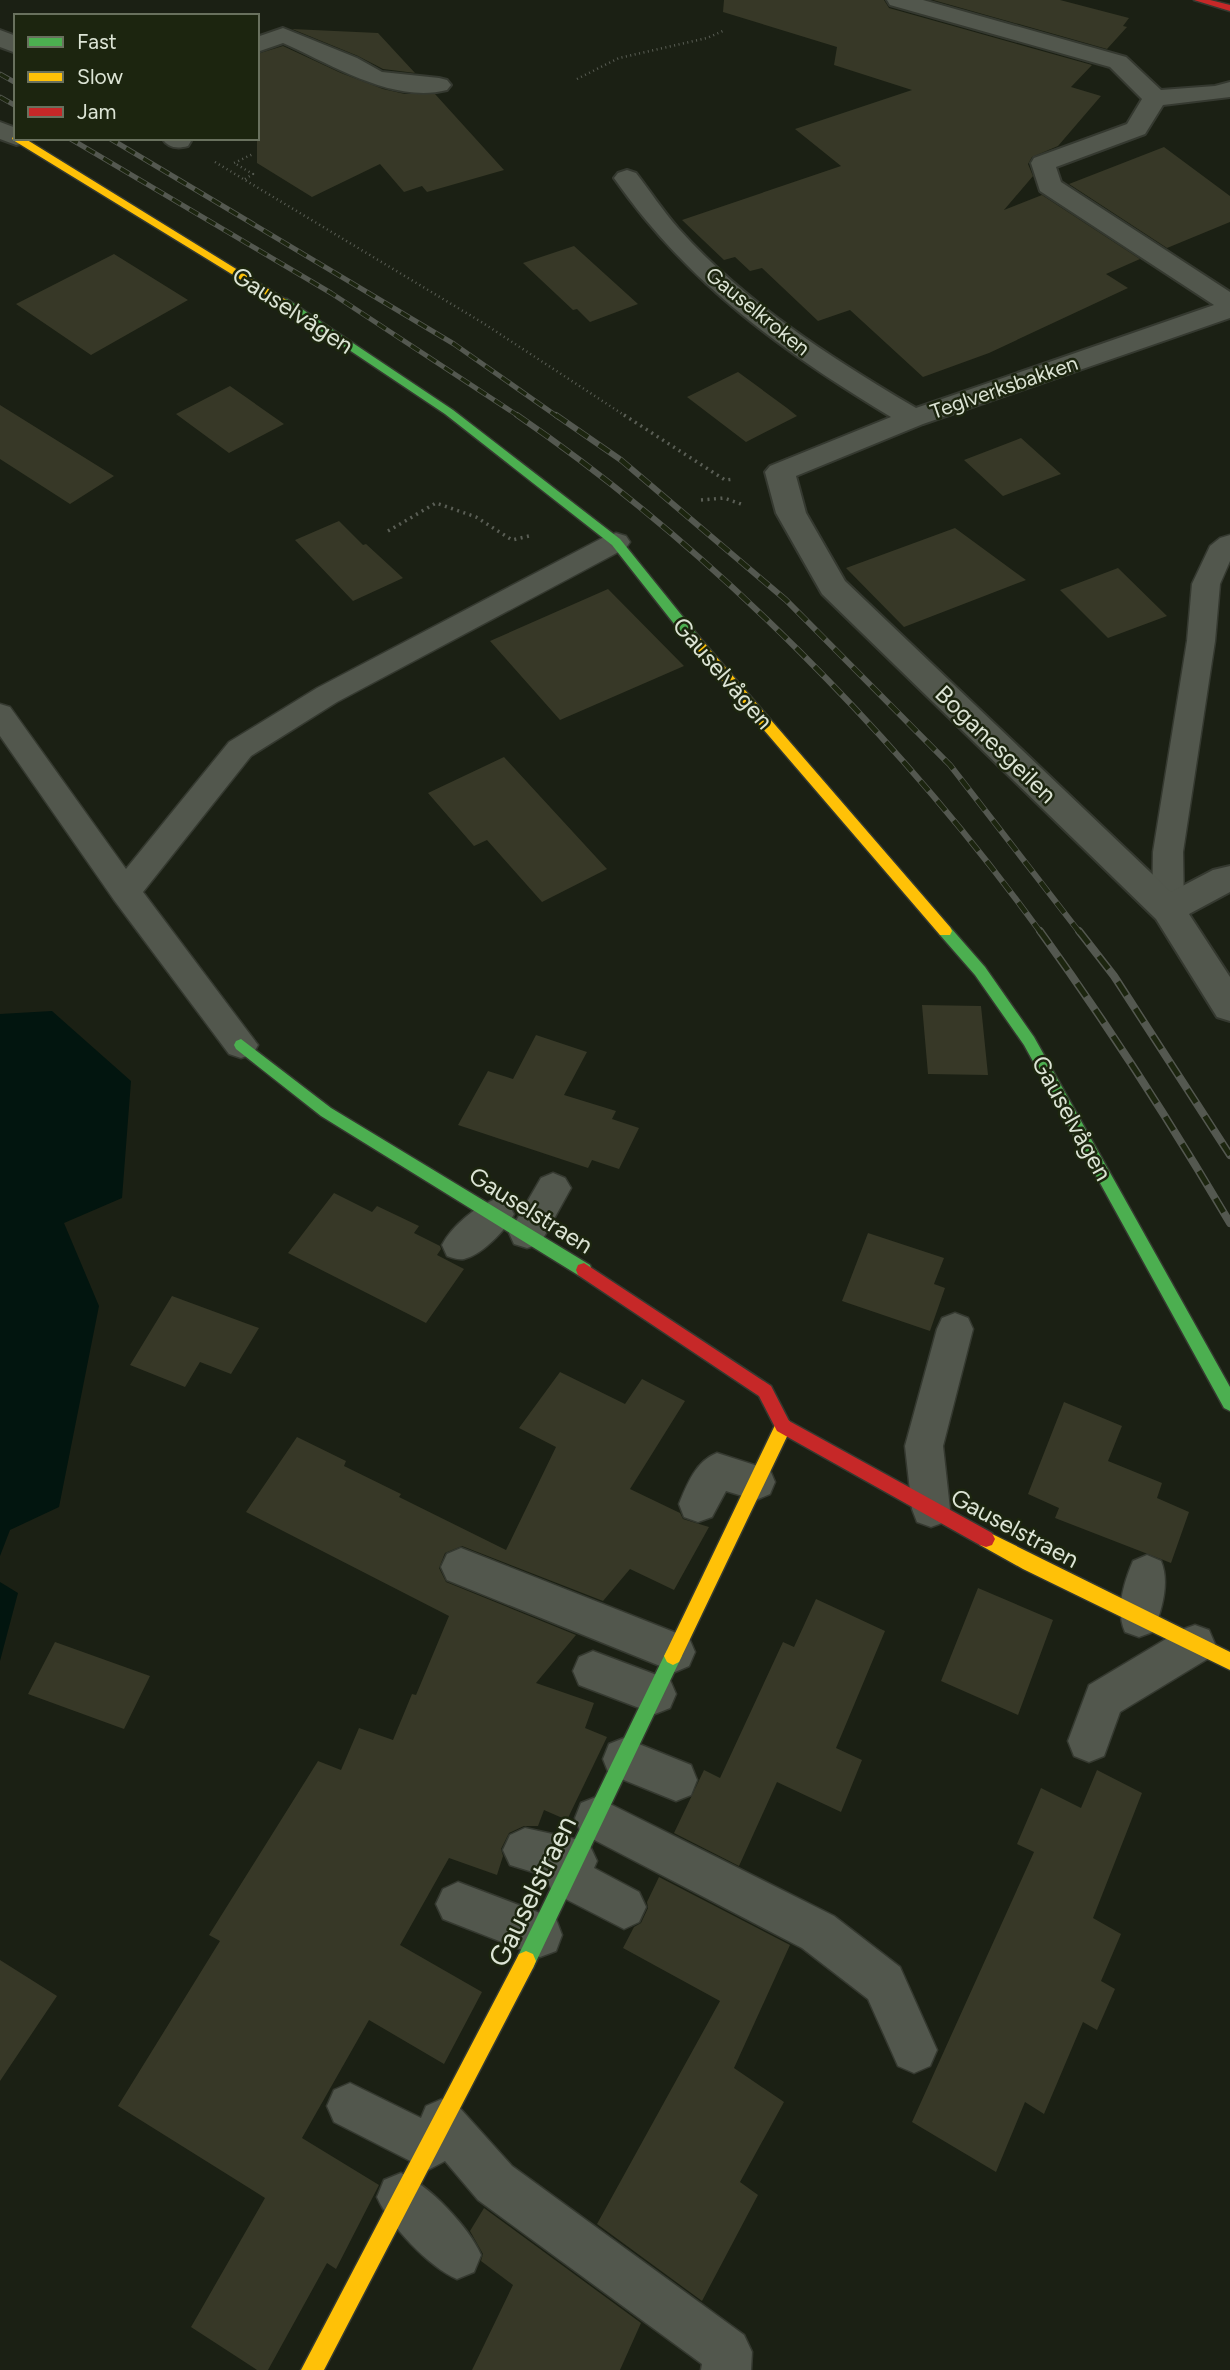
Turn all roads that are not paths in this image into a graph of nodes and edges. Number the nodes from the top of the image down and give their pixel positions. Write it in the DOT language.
graph roads {
  1 [pos="898,0"];
  2 [pos="1199,0"];
  3 [pos="1230,8"];
  4 [pos="259,44"];
  5 [pos="439,85"];
  6 [pos="1230,89"];
  7 [pos="1154,98"];
  8 [pos="19,140"];
  9 [pos="627,178"];
  10 [pos="1230,306"];
  11 [pos="913,418"];
  12 [pos="780,472"];
  13 [pos="616,542"];
  14 [pos="1230,544"];
  15 [pos="0,714"];
  16 [pos="1230,879"];
  17 [pos="125,892"];
  18 [pos="1168,910"];
  19 [pos="1230,1007"];
  20 [pos="241,1045"];
  21 [pos="553,1188"];
  22 [pos="496,1214"];
  23 [pos="527,1233"];
  24 [pos="460,1245"];
  25 [pos="956,1329"];
  26 [pos="1230,1403"];
  27 [pos="783,1426"];
  28 [pos="756,1482"];
  29 [pos="698,1504"];
  30 [pos="931,1509"];
  31 [pos="461,1567"];
  32 [pos="1147,1574"];
  33 [pos="1139,1618"];
  34 [pos="675,1652"];
  35 [pos="1212,1653"];
  36 [pos="593,1671"];
  37 [pos="655,1694"];
  38 [pos="1090,1741"];
  39 [pos="624,1759"];
  40 [pos="676,1780"];
  41 [pos="596,1818"];
  42 [pos="525,1850"];
  43 [pos="571,1869"];
  44 [pos="458,1904"];
  45 [pos="624,1907"];
  46 [pos="540,1935"];
  47 [pos="914,2049"];
  48 [pos="351,2106"];
  49 [pos="435,2135"];
  50 [pos="401,2197"];
  51 [pos="457,2255"];
  52 [pos="312,2370"];
  53 [pos="726,2370"];
  1 -- 7 [label="street"];
  2 -- 3 [label="street"];
  4 -- 5 [label="street"];
  6 -- 7 [label="street"];
  7 -- 10 [label="street, Teglverksbakken"];
  8 -- 13 [label="street, Gauselvågen"];
  9 -- 11 [label="street, Gauselkroken"];
  10 -- 11 [label="street, Teglverksbakken"];
  11 -- 12 [label="street, Teglverksbakken"];
  12 -- 18 [label="street, Boganesgeilen"];
  13 -- 17 [label="lane"];
  13 -- 26 [label="street, Gauselvågen"];
  14 -- 18 [label="lane"];
  15 -- 17 [label="lane"];
  16 -- 18 [label="street"];
  17 -- 20 [label="lane"];
  18 -- 19 [label="street, Boganesgeilen"];
  20 -- 22 [label="street, Gauselstraen"];
  21 -- 23 [label="lane"];
  22 -- 23 [label="street, Gauselstraen"];
  22 -- 24 [label="lane"];
  23 -- 27 [label="street, Gauselstraen"];
  25 -- 30 [label="lane"];
  27 -- 28 [label="street, Gauselstraen"];
  27 -- 30 [label="street, Gauselstraen"];
  28 -- 29 [label="lane"];
  28 -- 34 [label="street, Gauselstraen"];
  30 -- 33 [label="street, Gauselstraen"];
  31 -- 34 [label="lane"];
  32 -- 33 [label="lane"];
  33 -- 35 [label="street, Gauselstraen"];
  34 -- 37 [label="street, Gauselstraen"];
  35 -- 38 [label="lane"];
  36 -- 37 [label="lane"];
  37 -- 39 [label="street, Gauselstraen"];
  39 -- 40 [label="lane"];
  39 -- 41 [label="street, Gauselstraen"];
  41 -- 43 [label="street, Gauselstraen"];
  41 -- 47 [label="lane"];
  42 -- 43 [label="lane"];
  43 -- 45 [label="lane"];
  43 -- 46 [label="street, Gauselstraen"];
  44 -- 46 [label="lane"];
  46 -- 49 [label="street, Gauselstraen"];
  48 -- 49 [label="lane"];
  49 -- 50 [label="street, Gauselstraen"];
  49 -- 53 [label="lane"];
  50 -- 51 [label="lane"];
  50 -- 52 [label="street, Gauselstraen"];
}
